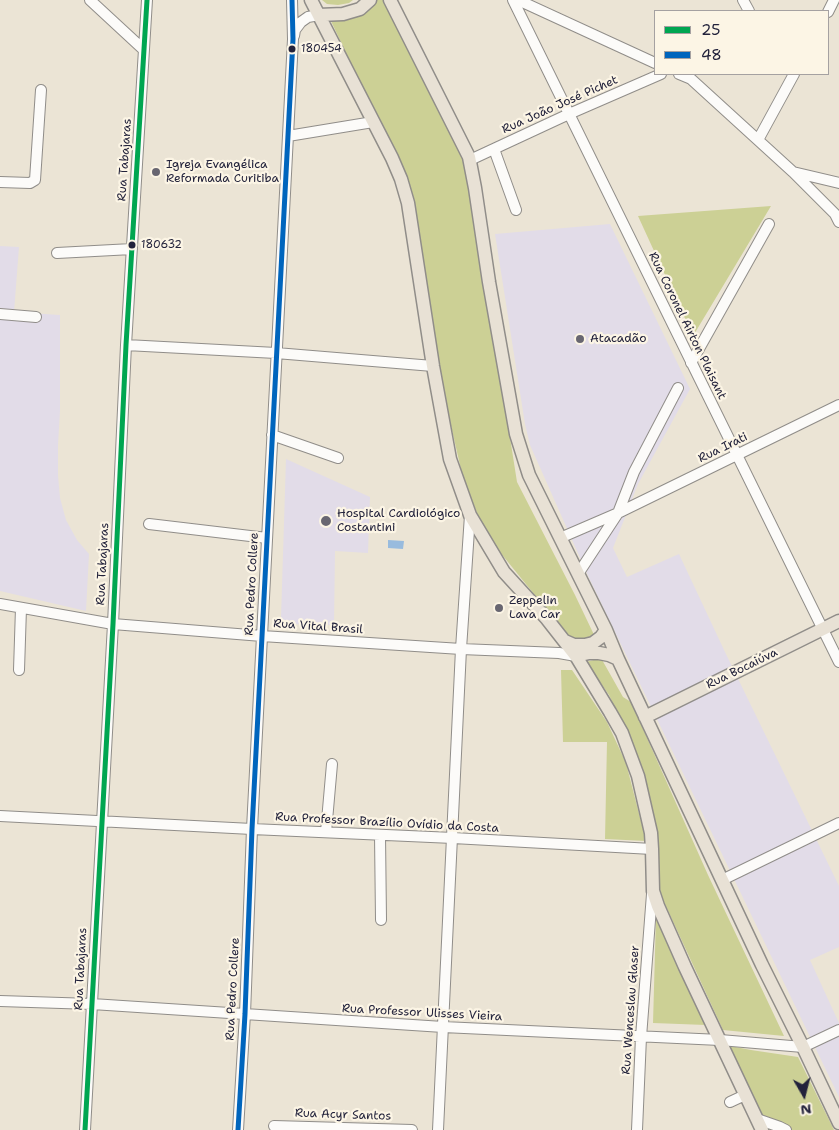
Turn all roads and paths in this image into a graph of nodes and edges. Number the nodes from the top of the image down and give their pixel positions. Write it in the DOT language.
graph roads {
  1 [pos="90,0"];
  2 [pos="147,0"];
  3 [pos="292,0"];
  4 [pos="310,0"];
  5 [pos="370,0"];
  6 [pos="390,0"];
  7 [pos="513,0"];
  8 [pos="518,0"];
  9 [pos="319,15"];
  10 [pos="293,39"];
  11 [pos="144,50"];
  12 [pos="654,63"];
  13 [pos="659,75"];
  14 [pos="681,75"];
  15 [pos="793,75"];
  16 [pos="41,90"];
  17 [pos="569,114"];
  18 [pos="373,122"];
  19 [pos="288,136"];
  20 [pos="758,140"];
  21 [pos="494,149"];
  22 [pos="470,160"];
  23 [pos="793,172"];
  24 [pos="0,182"];
  25 [pos="839,183"];
  26 [pos="516,210"];
  27 [pos="839,222"];
  28 [pos="769,224"];
  29 [pos="132,249"];
  30 [pos="58,253"];
  31 [pos="0,314"];
  32 [pos="36,317"];
  33 [pos="126,344"];
  34 [pos="276,353"];
  35 [pos="691,363"];
  36 [pos="433,366"];
  37 [pos="678,388"];
  38 [pos="839,405"];
  39 [pos="272,435"];
  40 [pos="736,455"];
  41 [pos="338,458"];
  42 [pos="618,513"];
  43 [pos="470,515"];
  44 [pos="149,524"];
  45 [pos="267,538"];
  46 [pos="560,538"];
  47 [pos="578,574"];
  48 [pos="0,604"];
  49 [pos="21,608"];
  50 [pos="839,620"];
  51 [pos="113,624"];
  52 [pos="823,629"];
  53 [pos="606,630"];
  54 [pos="262,636"];
  55 [pos="565,641"];
  56 [pos="461,650"];
  57 [pos="576,656"];
  58 [pos="618,659"];
  59 [pos="839,662"];
  60 [pos="20,670"];
  61 [pos="645,717"];
  62 [pos="332,764"];
  63 [pos="0,816"];
  64 [pos="102,821"];
  65 [pos="839,824"];
  66 [pos="252,829"];
  67 [pos="326,832"];
  68 [pos="380,835"];
  69 [pos="452,838"];
  70 [pos="652,849"];
  71 [pos="722,880"];
  72 [pos="653,892"];
  73 [pos="382,920"];
  74 [pos="0,1000"];
  75 [pos="92,1004"];
  76 [pos="245,1014"];
  77 [pos="443,1027"];
  78 [pos="839,1030"];
  79 [pos="641,1037"];
  80 [pos="720,1040"];
  81 [pos="803,1047"];
  82 [pos="746,1095"];
  83 [pos="730,1102"];
  84 [pos="839,1123"];
  85 [pos="759,1125"];
  86 [pos="274,1126"];
  87 [pos="85,1130"];
  88 [pos="238,1130"];
  89 [pos="412,1130"];
  90 [pos="438,1130"];
  91 [pos="637,1130"];
  92 [pos="786,1130"];
  1 -- 11 [label="street"];
  2 -- 11 [label="street, Rua Tabajaras"];
  3 -- 10 [label="street, Rua Pedro Collere"];
  4 -- 9 [label="main road"];
  5 -- 9 [label="main road"];
  6 -- 22 [label="main road"];
  7 -- 17 [label="street, Rua Coronel Airton Plaisant"];
  8 -- 12 [label="street"];
  9 -- 10 [label="street, Rua Pedro Collere"];
  9 -- 18 [label="main road"];
  10 -- 19 [label="street, Rua Pedro Collere"];
  11 -- 29 [label="street, Rua Tabajaras"];
  13 -- 17 [label="street, Rua João José Pichet"];
  14 -- 20 [label="street"];
  15 -- 20 [label="street"];
  16 -- 24 [label="street"];
  17 -- 21 [label="street, Rua João José Pichet"];
  17 -- 35 [label="street, Rua Coronel Airton Plaisant"];
  18 -- 19 [label="street"];
  18 -- 36 [label="main road"];
  19 -- 34 [label="street, Rua Pedro Collere"];
  20 -- 23 [label="street"];
  21 -- 22 [label="street, Rua João José Pichet"];
  21 -- 26 [label="street"];
  22 -- 46 [label="main road"];
  23 -- 25 [label="street"];
  23 -- 27 [label="street"];
  28 -- 35 [label="street"];
  29 -- 30 [label="street"];
  29 -- 33 [label="street, Rua Tabajaras"];
  31 -- 32 [label="street"];
  33 -- 34 [label="street"];
  33 -- 51 [label="street, Rua Tabajaras"];
  34 -- 36 [label="street"];
  34 -- 39 [label="street, Rua Pedro Collere"];
  35 -- 40 [label="street, Rua Coronel Airton Plaisant"];
  36 -- 43 [label="main road"];
  37 -- 42 [label="street"];
  38 -- 40 [label="street, Rua Irati"];
  39 -- 41 [label="street"];
  39 -- 45 [label="street, Rua Pedro Collere"];
  40 -- 42 [label="street, Rua Irati"];
  40 -- 52 [label="street, Rua Coronel Airton Plaisant"];
  42 -- 46 [label="street, Rua Irati"];
  42 -- 47 [label="street"];
  43 -- 55 [label="main road"];
  43 -- 56 [label="street"];
  44 -- 45 [label="street"];
  45 -- 54 [label="street, Rua Pedro Collere"];
  46 -- 47 [label="main road"];
  47 -- 53 [label="main road"];
  48 -- 49 [label="street, Rua Vital Brasil"];
  49 -- 51 [label="street, Rua Vital Brasil"];
  49 -- 60 [label="street"];
  50 -- 52 [label="main road, Rua Bocaiúva"];
  51 -- 54 [label="street, Rua Vital Brasil"];
  51 -- 64 [label="street, Rua Tabajaras"];
  52 -- 59 [label="street, Rua Coronel Airton Plaisant"];
  52 -- 61 [label="main road, Rua Bocaiúva"];
  53 -- 55 [label="main road"];
  53 -- 58 [label="main road"];
  54 -- 56 [label="street, Rua Vital Brasil"];
  54 -- 66 [label="street, Rua Pedro Collere"];
  55 -- 57 [label="main road"];
  56 -- 57 [label="street, Rua Vital Brasil"];
  56 -- 69 [label="street"];
  57 -- 58 [label="main road"];
  57 -- 70 [label="main road"];
  58 -- 61 [label="main road"];
  61 -- 71 [label="main road"];
  62 -- 67 [label="street"];
  63 -- 64 [label="street, Rua Professor Brazílio Ovídio da Costa"];
  64 -- 66 [label="street, Rua Professor Brazílio Ovídio da Costa"];
  64 -- 75 [label="street, Rua Tabajaras"];
  65 -- 71 [label="street"];
  66 -- 67 [label="street, Rua Professor Brazílio Ovídio da Costa"];
  66 -- 76 [label="street, Rua Pedro Collere"];
  67 -- 68 [label="street, Rua Professor Brazílio Ovídio da Costa"];
  68 -- 69 [label="street, Rua Professor Brazílio Ovídio da Costa"];
  68 -- 73 [label="street"];
  69 -- 70 [label="street, Rua Professor Brazílio Ovídio da Costa"];
  69 -- 77 [label="street"];
  70 -- 72 [label="main road"];
  71 -- 81 [label="main road"];
  72 -- 79 [label="street, Rua Wenceslau Glaser"];
  72 -- 80 [label="main road"];
  74 -- 75 [label="street, Rua Professor Ulisses Vieira"];
  75 -- 76 [label="street, Rua Professor Ulisses Vieira"];
  75 -- 87 [label="street, Rua Tabajaras"];
  76 -- 77 [label="street, Rua Professor Ulisses Vieira"];
  76 -- 88 [label="street, Rua Pedro Collere"];
  77 -- 79 [label="street, Rua Professor Ulisses Vieira"];
  77 -- 90 [label="street"];
  78 -- 81 [label="street"];
  79 -- 80 [label="street, Rua Professor Ulisses Vieira"];
  79 -- 91 [label="street, Rua Wenceslau Glaser"];
  80 -- 81 [label="street, Rua Professor Ulisses Vieira"];
  80 -- 82 [label="main road"];
  81 -- 84 [label="main road"];
  82 -- 83 [label="street"];
  82 -- 85 [label="main road"];
  85 -- 92 [label="street"];
  86 -- 89 [label="street, Rua Acyr Santos"];
}
